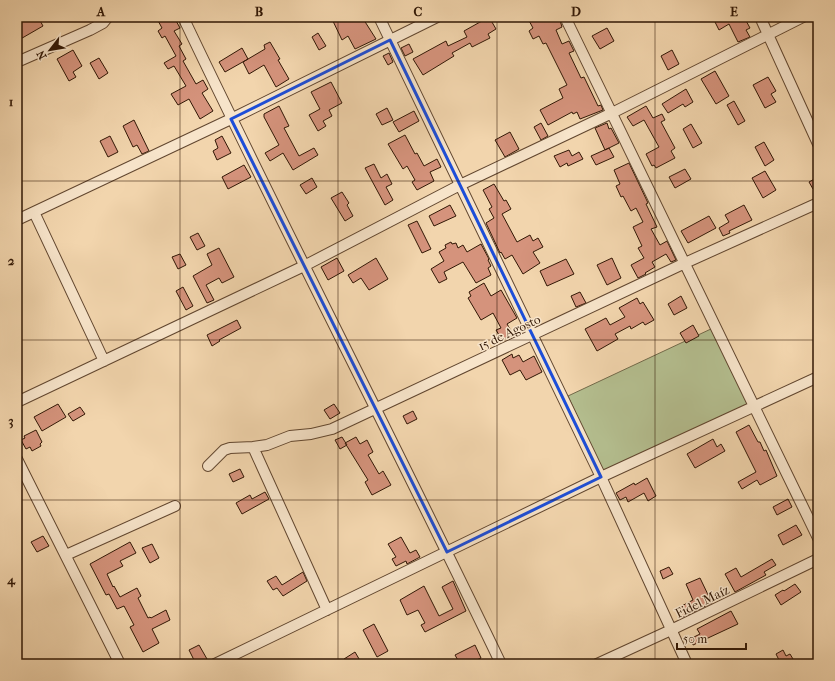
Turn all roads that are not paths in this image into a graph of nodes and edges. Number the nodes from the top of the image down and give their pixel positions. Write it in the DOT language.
graph roads {
  1 [pos="108,17"];
  2 [pos="183,17"];
  3 [pos="379,17"];
  4 [pos="437,17"];
  5 [pos="566,17"];
  6 [pos="760,17"];
  7 [pos="803,17"];
  8 [pos="768,34"];
  9 [pos="390,40"];
  10 [pos="17,62"];
  11 [pos="612,113"];
  12 [pos="231,119"];
  13 [pos="818,144"];
  14 [pos="460,185"];
  15 [pos="818,203"];
  16 [pos="34,212"];
  17 [pos="17,220"];
  18 [pos="685,263"];
  19 [pos="304,266"];
  20 [pos="533,336"];
  21 [pos="104,361"];
  22 [pos="818,377"];
  23 [pos="17,402"];
  24 [pos="754,407"];
  25 [pos="375,408"];
  26 [pos="253,447"];
  27 [pos="17,459"];
  28 [pos="208,466"];
  29 [pos="601,477"];
  30 [pos="175,506"];
  31 [pos="818,538"];
  32 [pos="447,552"];
  33 [pos="66,555"];
  34 [pos="818,559"];
  35 [pos="326,610"];
  36 [pos="671,630"];
  37 [pos="120,664"];
  38 [pos="215,664"];
  39 [pos="501,664"];
  40 [pos="597,664"];
  41 [pos="687,664"];
  1 -- 10 [label="street"];
  2 -- 12 [label="street"];
  3 -- 9 [label="street"];
  4 -- 9 [label="street"];
  5 -- 11 [label="street"];
  6 -- 8 [label="street"];
  7 -- 8 [label="street"];
  8 -- 11 [label="street"];
  8 -- 13 [label="street"];
  9 -- 12 [label="street"];
  9 -- 14 [label="street"];
  11 -- 14 [label="street"];
  11 -- 18 [label="street"];
  12 -- 16 [label="street"];
  12 -- 19 [label="street"];
  14 -- 19 [label="street"];
  14 -- 20 [label="street"];
  15 -- 18 [label="street, 15 de Agosto"];
  16 -- 17 [label="street"];
  16 -- 21 [label="street"];
  18 -- 20 [label="street, 15 de Agosto"];
  18 -- 24 [label="street"];
  19 -- 21 [label="street"];
  19 -- 25 [label="street"];
  20 -- 25 [label="street, 15 de Agosto"];
  20 -- 29 [label="street"];
  21 -- 23 [label="street"];
  22 -- 24 [label="street"];
  24 -- 29 [label="street"];
  24 -- 31 [label="street"];
  25 -- 26 [label="street, 15 de Agosto"];
  25 -- 32 [label="street"];
  26 -- 28 [label="street, 15 de Agosto"];
  26 -- 35 [label="street"];
  27 -- 33 [label="street"];
  29 -- 32 [label="street"];
  29 -- 36 [label="street"];
  30 -- 33 [label="street"];
  32 -- 35 [label="street"];
  32 -- 39 [label="street"];
  33 -- 37 [label="street"];
  34 -- 36 [label="street, Fidel Maíz"];
  35 -- 38 [label="street"];
  36 -- 40 [label="street, Fidel Maíz"];
  36 -- 41 [label="street"];
}
